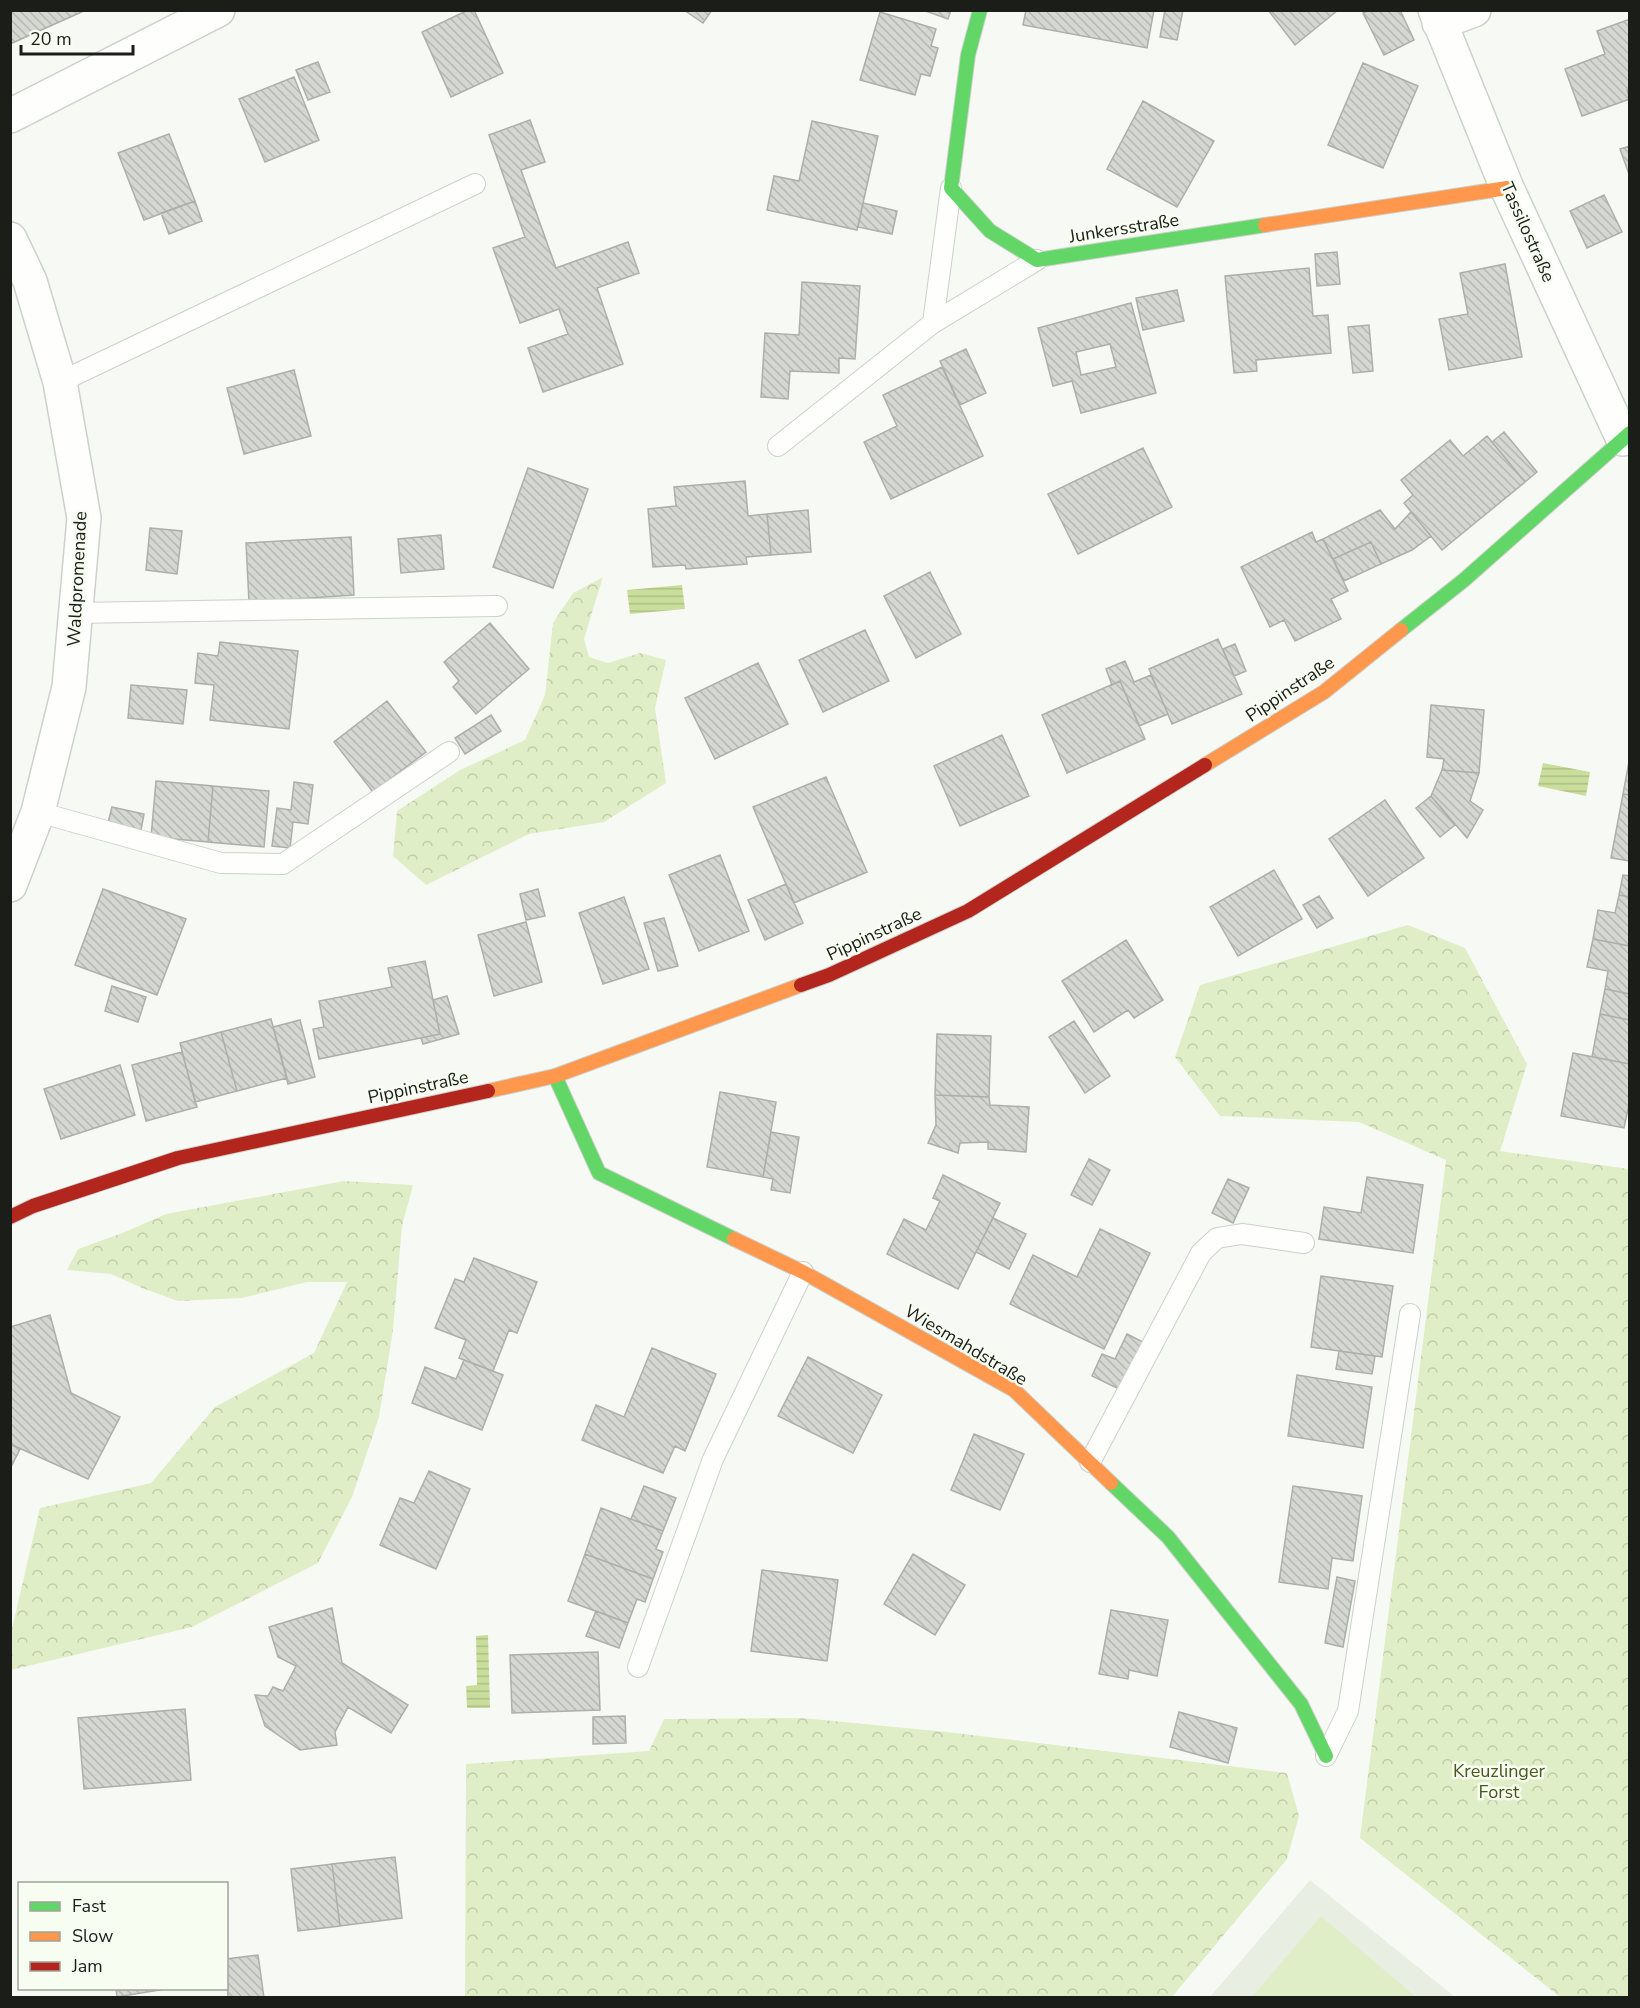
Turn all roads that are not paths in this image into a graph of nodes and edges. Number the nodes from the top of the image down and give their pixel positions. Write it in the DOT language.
graph roads {
  1 [pos="218,10"];
  2 [pos="980,10"];
  3 [pos="1474,10"];
  4 [pos="1437,17"];
  5 [pos="10,116"];
  6 [pos="475,184"];
  7 [pos="951,188"];
  8 [pos="1507,188"];
  9 [pos="10,239"];
  10 [pos="1036,260"];
  11 [pos="933,323"];
  12 [pos="60,382"];
  13 [pos="1626,436"];
  14 [pos="778,446"];
  15 [pos="497,606"];
  16 [pos="76,613"];
  17 [pos="449,752"];
  18 [pos="38,812"];
  19 [pos="10,885"];
  20 [pos="555,1076"];
  21 [pos="18,1206"];
  22 [pos="1304,1243"];
  23 [pos="803,1272"];
  24 [pos="1410,1314"];
  25 [pos="1089,1462"];
  26 [pos="638,1667"];
  27 [pos="1326,1756"];
  1 -- 5 [label="street"];
  2 -- 7 [label="street"];
  3 -- 4 [label="street, Tassilostraße"];
  4 -- 8 [label="street, Tassilostraße"];
  6 -- 12 [label="lane"];
  7 -- 10 [label="street"];
  7 -- 11 [label="lane"];
  8 -- 10 [label="street, Junkersstraße"];
  8 -- 13 [label="street, Tassilostraße"];
  9 -- 12 [label="street, Waldpromenade"];
  10 -- 11 [label="lane"];
  11 -- 14 [label="lane"];
  12 -- 16 [label="street, Waldpromenade"];
  13 -- 20 [label="street, Pippinstraße"];
  15 -- 16 [label="lane"];
  16 -- 18 [label="street, Waldpromenade"];
  17 -- 18 [label="lane"];
  18 -- 19 [label="street, Waldpromenade"];
  20 -- 21 [label="street, Pippinstraße"];
  20 -- 23 [label="street, Wiesmahdstraße"];
  22 -- 25 [label="lane"];
  23 -- 25 [label="street, Wiesmahdstraße"];
  23 -- 26 [label="lane"];
  24 -- 27 [label="lane"];
  25 -- 27 [label="street, Wiesmahdstraße"];
}
